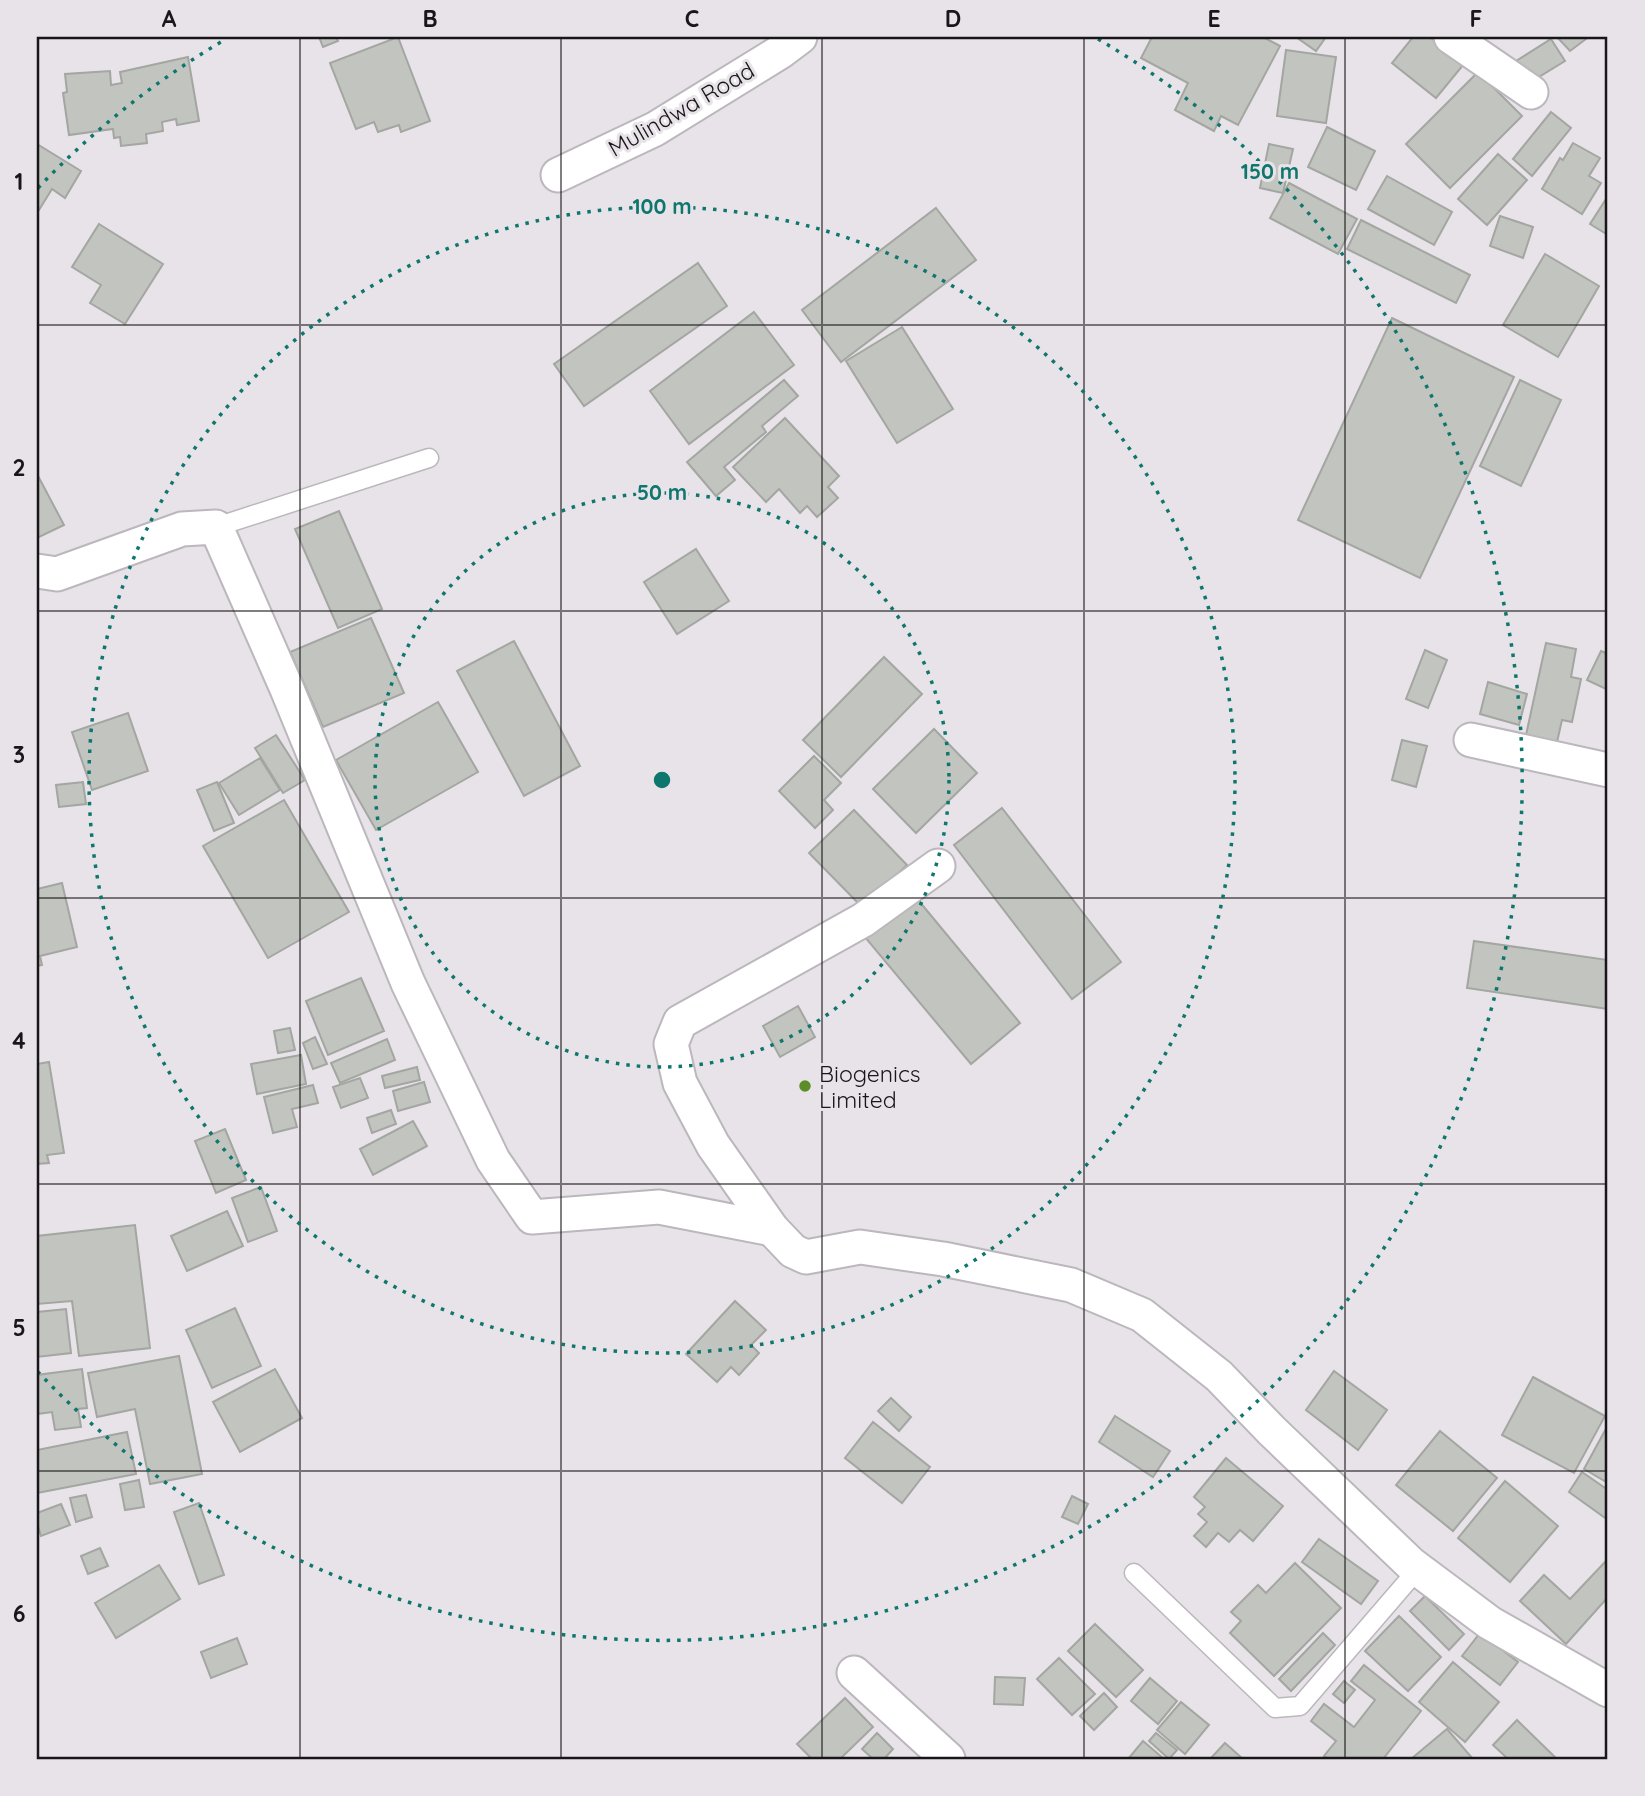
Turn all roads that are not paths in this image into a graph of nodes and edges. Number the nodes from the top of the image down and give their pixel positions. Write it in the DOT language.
graph roads {
  1 [pos="800,37"];
  2 [pos="1451,37"];
  3 [pos="1531,92"];
  4 [pos="558,175"];
  5 [pos="429,458"];
  6 [pos="216,527"];
  7 [pos="37,571"];
  8 [pos="1471,740"];
  9 [pos="1608,770"];
  10 [pos="938,866"];
  11 [pos="772,1229"];
  12 [pos="1418,1569"];
  13 [pos="1134,1573"];
  14 [pos="854,1673"];
  15 [pos="1608,1690"];
  16 [pos="948,1759"];
  1 -- 4 [label="street, Mulindwa Road"];
  2 -- 3 [label="street"];
  5 -- 6 [label="lane"];
  6 -- 7 [label="street"];
  6 -- 11 [label="street"];
  8 -- 9 [label="street"];
  10 -- 11 [label="street"];
  11 -- 12 [label="street"];
  12 -- 13 [label="lane"];
  12 -- 15 [label="street"];
  14 -- 16 [label="street"];
}
